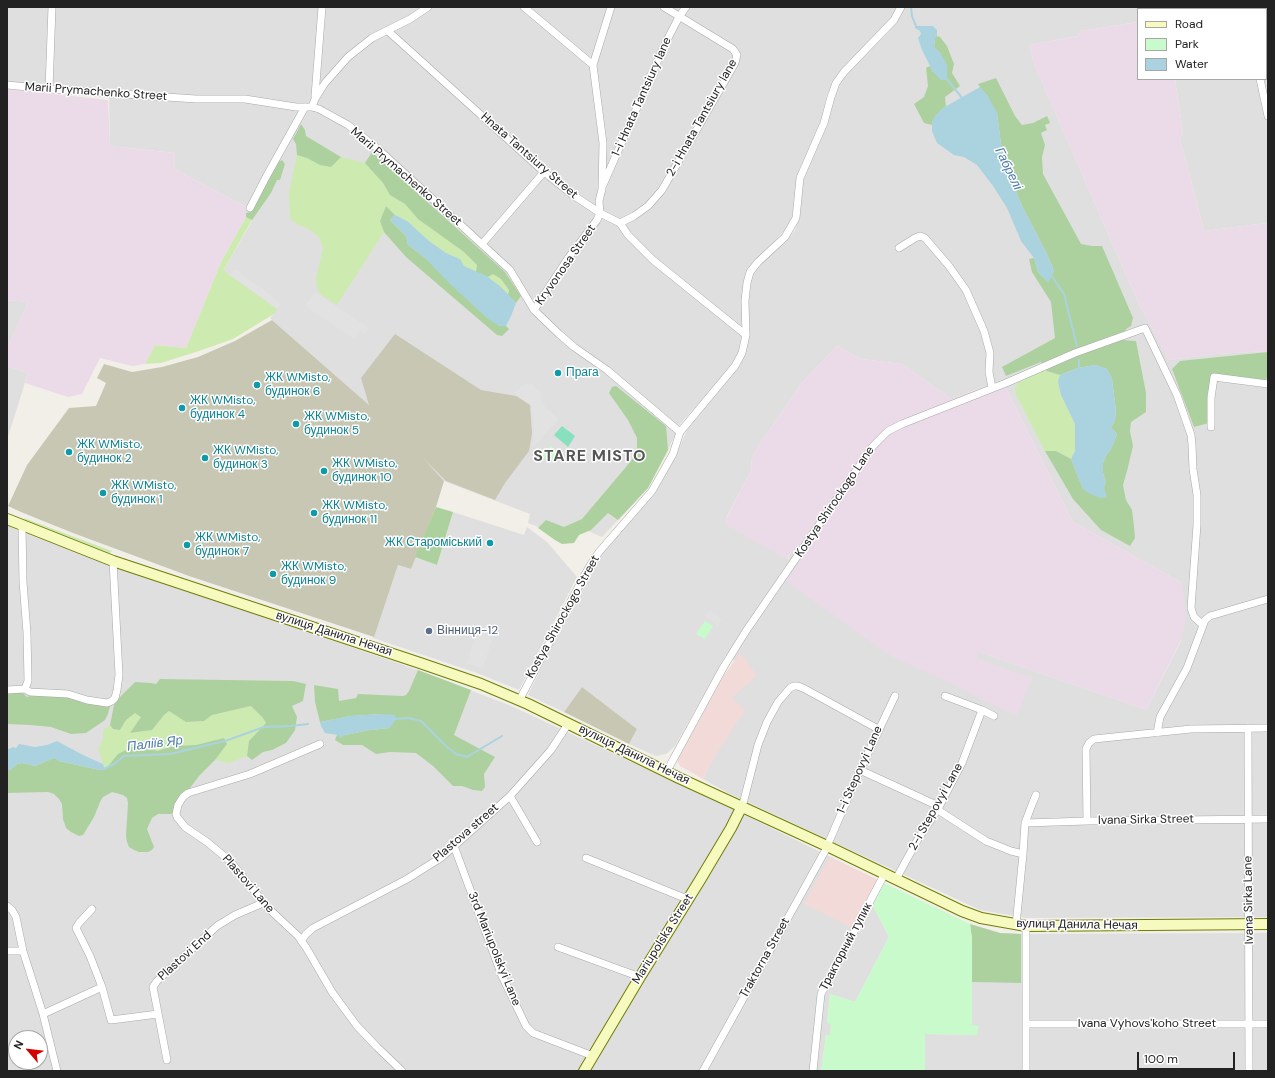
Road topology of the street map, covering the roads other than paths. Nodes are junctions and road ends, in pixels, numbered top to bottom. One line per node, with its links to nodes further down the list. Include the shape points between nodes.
1 (52, 7): 14 (street)
2 (322, 7): 15 (street)
3 (428, 7): 10 (street)
4 (524, 7): 11 (street)
5 (611, 7): 11 (street, Kryvonosa Street)
6 (664, 7): 9 (street, 2-i Hnata Tantsiury lane)
7 (686, 7): 9 (street, 1-i Hnata Tantsiury lane)
8 (901, 7): 26 (street, Kostya Shirockogo Street, via 894,20 836,83 824,123 800,178 796,218 785,237 750,272 745,301)
9 (679, 17): 19 (street, 1-i Hnata Tantsiury lane, via 651,74); 22 (street, 2-i Hnata Tantsiury lane, via 733,49 737,55 735,62 662,190 648,206)
10 (388, 31): 15 (street, via 372,38 348,57); 18 (street, Hnata Tantsiury Street)
11 (593, 65): 19 (street, Kryvonosa Street, via 603,143)
12 (1260, 80): 17 (street)
13 (7, 85): 14 (street, Marii Prymachenko Street)
14 (49, 89): 16 (street, Marii Prymachenko Street, via 196,100 245,99)
15 (315, 99): 16 (street)
16 (308, 107): 20 (street); 23 (street, Marii Prymachenko Street, via 319,109 348,125 378,148)
17 (1268, 116)
18 (544, 172): 21 (street, Hnata Tantsiury Street, via 573,196); 23 (street)
19 (602, 189): 21 (street, Kryvonosa Street)
20 (250, 208)
21 (600, 213): 22 (street, Hnata Tantsiury Street); 25 (street, Kryvonosa Street)
22 (620, 223): 26 (street, Hnata Tantsiury Street, via 628,235 653,260)
23 (482, 244): 25 (street, Marii Prymachenko Street, via 510,270)
24 (899, 248): 28 (street, via 920,236 925,238 966,290 984,331 990,353 989,372)
25 (534, 310): 30 (street, Marii Prymachenko Street, via 574,347 607,370)
26 (746, 335): 30 (street, Kostya Shirockogo Street, via 742,353 735,366)
27 (1268, 384): 29 (street, via 1214,377)
28 (992, 388): 35 (street, Kostya Shirockogo Lane, via 1075,353 1145,328 1176,395 1192,445 1197,525 1190,608 1194,617); 50 (street, Kostya Shirockogo Lane, via 902,424 888,431 873,446 746,631)
29 (1211, 427)
30 (680, 432): 40 (street, Kostya Shirockogo Street, via 673,454 652,491 599,552 583,578)
31 (7, 519): 32 (main road, вулиця Данила Нечая)
32 (22, 526): 33 (main road, вулиця Данила Нечая); 36 (street, via 28,668)
33 (113, 561): 36 (street, via 118,675 115,698 107,703 68,694 30,692); 40 (main road, вулиця Данила Нечая, via 467,679)
34 (1268, 599): 35 (street, via 1210,616)
35 (1202, 624): 47 (street, via 1187,668 1160,717)
36 (25, 689): 37 (street)
37 (7, 690)
38 (895, 696): 46 (street, 1-i Stepovyi Lane)
39 (945, 696): 41 (street)
40 (519, 700): 43 (main road, вулиця Данила Нечая)
41 (982, 710): 42 (street); 54 (street, 2-i Stepovyi Lane, via 962,763)
42 (994, 716)
43 (568, 724): 50 (main road, вулиця Данила Нечая); 52 (street, Plastova street, via 551,750)
44 (1248, 728): 45 (street); 47 (street, via 1190,729); 55 (street, Ivana Sirka Lane)
45 (1268, 728)
46 (878, 729): 49 (street, 1-i Stepovyi Lane); 53 (street, via 806,689 798,686 790,688 778,702 758,745)
47 (1157, 733): 57 (street, via 1094,739 1089,743 1086,749)
48 (320, 744): 67 (street, Plastovi Lane, via 246,776 193,791 183,797 178,805 176,814 182,824 230,861)
49 (860, 770): 54 (street, via 934,804); 61 (street, 1-i Stepovyi Lane)
50 (667, 771): 53 (main road, вулиця Данила Нечая)
51 (1036, 795): 58 (street)
52 (510, 796): 59 (street); 60 (street, Plastova street)
53 (742, 806): 61 (main road, вулиця Данила Нечая); 66 (main road, Mariupolska Street)
54 (938, 809): 62 (street, via 986,841); 65 (street, 2-i Stepovyi Lane)
55 (1248, 819): 56 (street, Ivana Sirka Street); 57 (street, Ivana Sirka Street); 70 (street, Ivana Sirka Lane)
56 (1268, 819)
57 (1087, 821): 58 (street, Ivana Sirka Street)
58 (1025, 823): 62 (street)
59 (537, 842)
60 (454, 846): 74 (street, Plastova street, via 442,857 407,879 313,928); 85 (street, 3rd Mariupolskyi Lane, via 502,976 526,1026 533,1033)
61 (827, 846): 64 (main road, вулиця Данила Нечая); 90 (street, Traktorna Street)
62 (1023, 854): 72 (street)
63 (586, 858): 66 (street)
64 (885, 873): 65 (main road, вулиця Данила Нечая); 91 (street, Тракторний тупик, via 821,994)
65 (896, 879): 72 (main road, вулиця Данила Нечая, via 981,918)
66 (688, 899): 78 (main road, Mariupolska Street)
67 (263, 903): 74 (street, Plastovi Lane); 81 (street, Plastovi End, via 217,926 157,981 153,987)
68 (7, 906): 77 (street, via 16,917)
69 (92, 909): 79 (street, via 76,928)
70 (1249, 924): 71 (main road, вулиця Данила Нечая); 73 (main road, вулиця Данила Нечая); 83 (street, Ivana Sirka Lane)
71 (1268, 924)
72 (1016, 925): 73 (main road, вулиця Данила Нечая)
73 (1026, 926): 82 (street)
74 (302, 940): 88 (street, Plastovi Lane, via 349,1016 366,1037)
75 (558, 947): 78 (street)
76 (7, 951): 77 (street)
77 (22, 951): 80 (street)
78 (640, 977): 85 (main road, Mariupolska Street)
79 (102, 987): 80 (street); 81 (street, via 111,1020)
80 (42, 1014): 87 (street)
81 (158, 1014): 86 (street, Plastovi End)
82 (1026, 1024): 83 (street, Ivana Vyhovs'koho Street); 92 (street)
83 (1249, 1024): 84 (street, Ivana Vyhovs'koho Street); 93 (street, Ivana Sirka Lane)
84 (1268, 1024)
85 (593, 1056): 89 (main road, Mariupolska Street)
86 (167, 1060)
87 (58, 1071)
88 (402, 1071)
89 (584, 1071)
90 (702, 1071)
91 (813, 1071)
92 (1026, 1071)
93 (1249, 1071)

